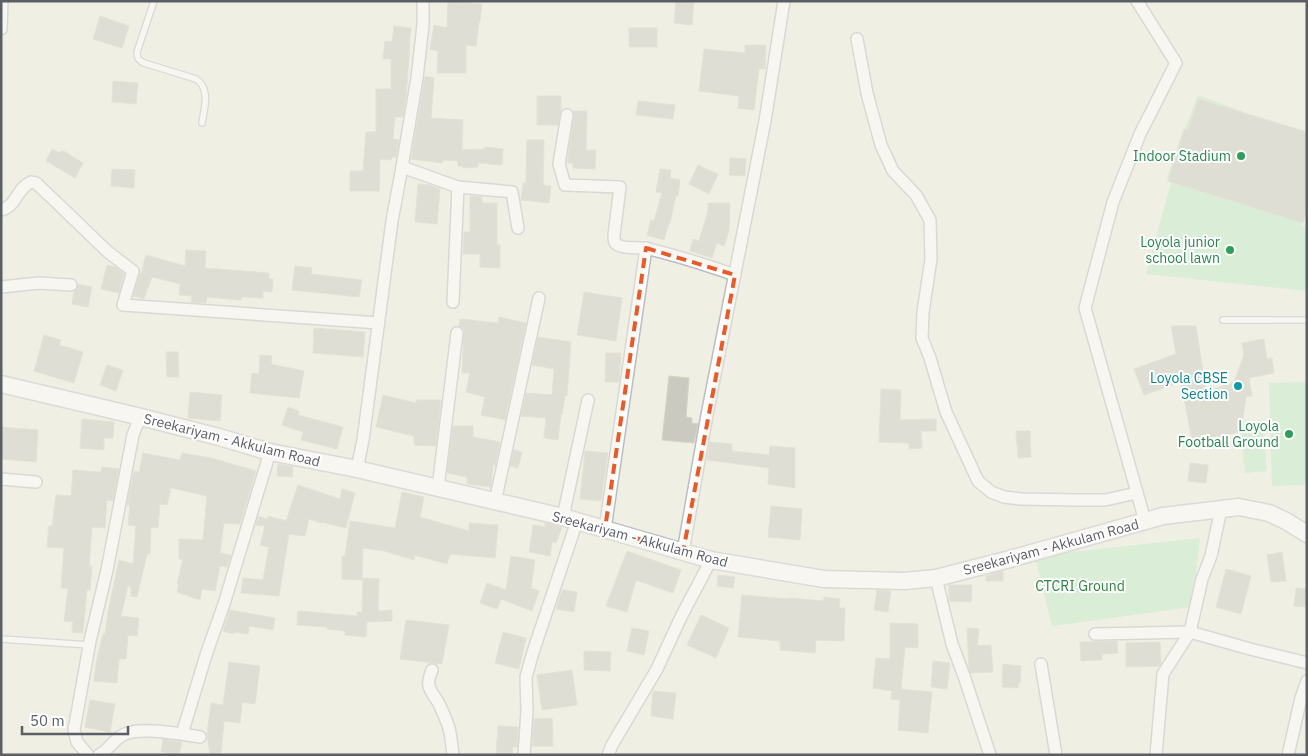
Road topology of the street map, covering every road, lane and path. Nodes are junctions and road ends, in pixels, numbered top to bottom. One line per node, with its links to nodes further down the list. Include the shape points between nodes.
1 (2, 1): 6 (street)
2 (154, 1): 9 (lane, via 137,58 201,82 205,91)
3 (423, 1): 10 (street, via 417,78)
4 (784, 1): 15 (street, via 765,121)
5 (1137, 1): 32 (street, via 1176,63 1140,134 1113,202 1085,308)
6 (1, 29)
7 (857, 39): 32 (street, via 880,145 893,171 916,195 930,220 931,259 922,338 946,412 978,481 991,492 1021,499 1105,500)
8 (567, 115): 14 (street, via 559,164 565,185 620,187 614,242 622,247)
9 (202, 123)
10 (402, 167): 11 (street); 22 (street)
11 (458, 187): 13 (street, via 512,192); 19 (street)
12 (1, 210): 22 (street, via 11,205 24,185 36,183 108,252 133,271 123,305)
13 (518, 228)
14 (646, 248): 15 (street); 37 (street)
15 (734, 275): 39 (street)
16 (71, 285): 17 (street, via 38,283)
17 (1, 287)
18 (539, 298): 33 (street)
19 (453, 302)
20 (1224, 320): 21 (lane)
21 (1307, 320)
22 (379, 323): 28 (street)
23 (457, 334): 31 (street)
24 (1, 384): 26 (main road, Sreekariyam - Akkulam Road)
25 (588, 400): 35 (street)
26 (140, 417): 27 (main road, Sreekariyam - Akkulam Road); 45 (street, via 133,435)
27 (270, 452): 28 (main road, Sreekariyam - Akkulam Road); 50 (street)
28 (357, 469): 31 (main road, Sreekariyam - Akkulam Road)
29 (1, 479): 30 (street)
30 (36, 482)
31 (438, 488): 33 (main road, Sreekariyam - Akkulam Road)
32 (1137, 493): 36 (street)
33 (496, 502): 35 (main road, Sreekariyam - Akkulam Road)
34 (1221, 509): 36 (main road, Sreekariyam - Akkulam Road); 38 (main road, Sreekariyam - Akkulam Road, via 1239,507 1269,512); 42 (street)
35 (570, 519): 37 (main road, Sreekariyam - Akkulam Road); 55 (street, via 526,677)
36 (1145, 521): 41 (main road, Sreekariyam - Akkulam Road)
37 (605, 530): 39 (main road, Sreekariyam - Akkulam Road)
38 (1307, 534)
39 (683, 552): 40 (main road, Sreekariyam - Akkulam Road)
40 (711, 560): 41 (main road, Sreekariyam - Akkulam Road, via 824,579 904,581); 56 (street, via 657,669)
41 (936, 578): 57 (street, via 952,644)
42 (1190, 632): 43 (street); 46 (street); 59 (street, via 1163,674)
43 (1095, 634)
44 (1, 639): 45 (lane)
45 (89, 645): 52 (street, via 74,730 77,742)
46 (1307, 663)
47 (1042, 664): 58 (street)
48 (432, 670): 54 (street, via 428,686 450,730)
49 (1307, 681): 60 (street)
50 (182, 734): 51 (street); 53 (street, via 126,733)
51 (200, 737)
52 (88, 755)
53 (99, 755)
54 (453, 755)
55 (524, 755)
56 (608, 755)
57 (990, 755)
58 (1056, 755)
59 (1156, 755)
60 (1288, 755)

